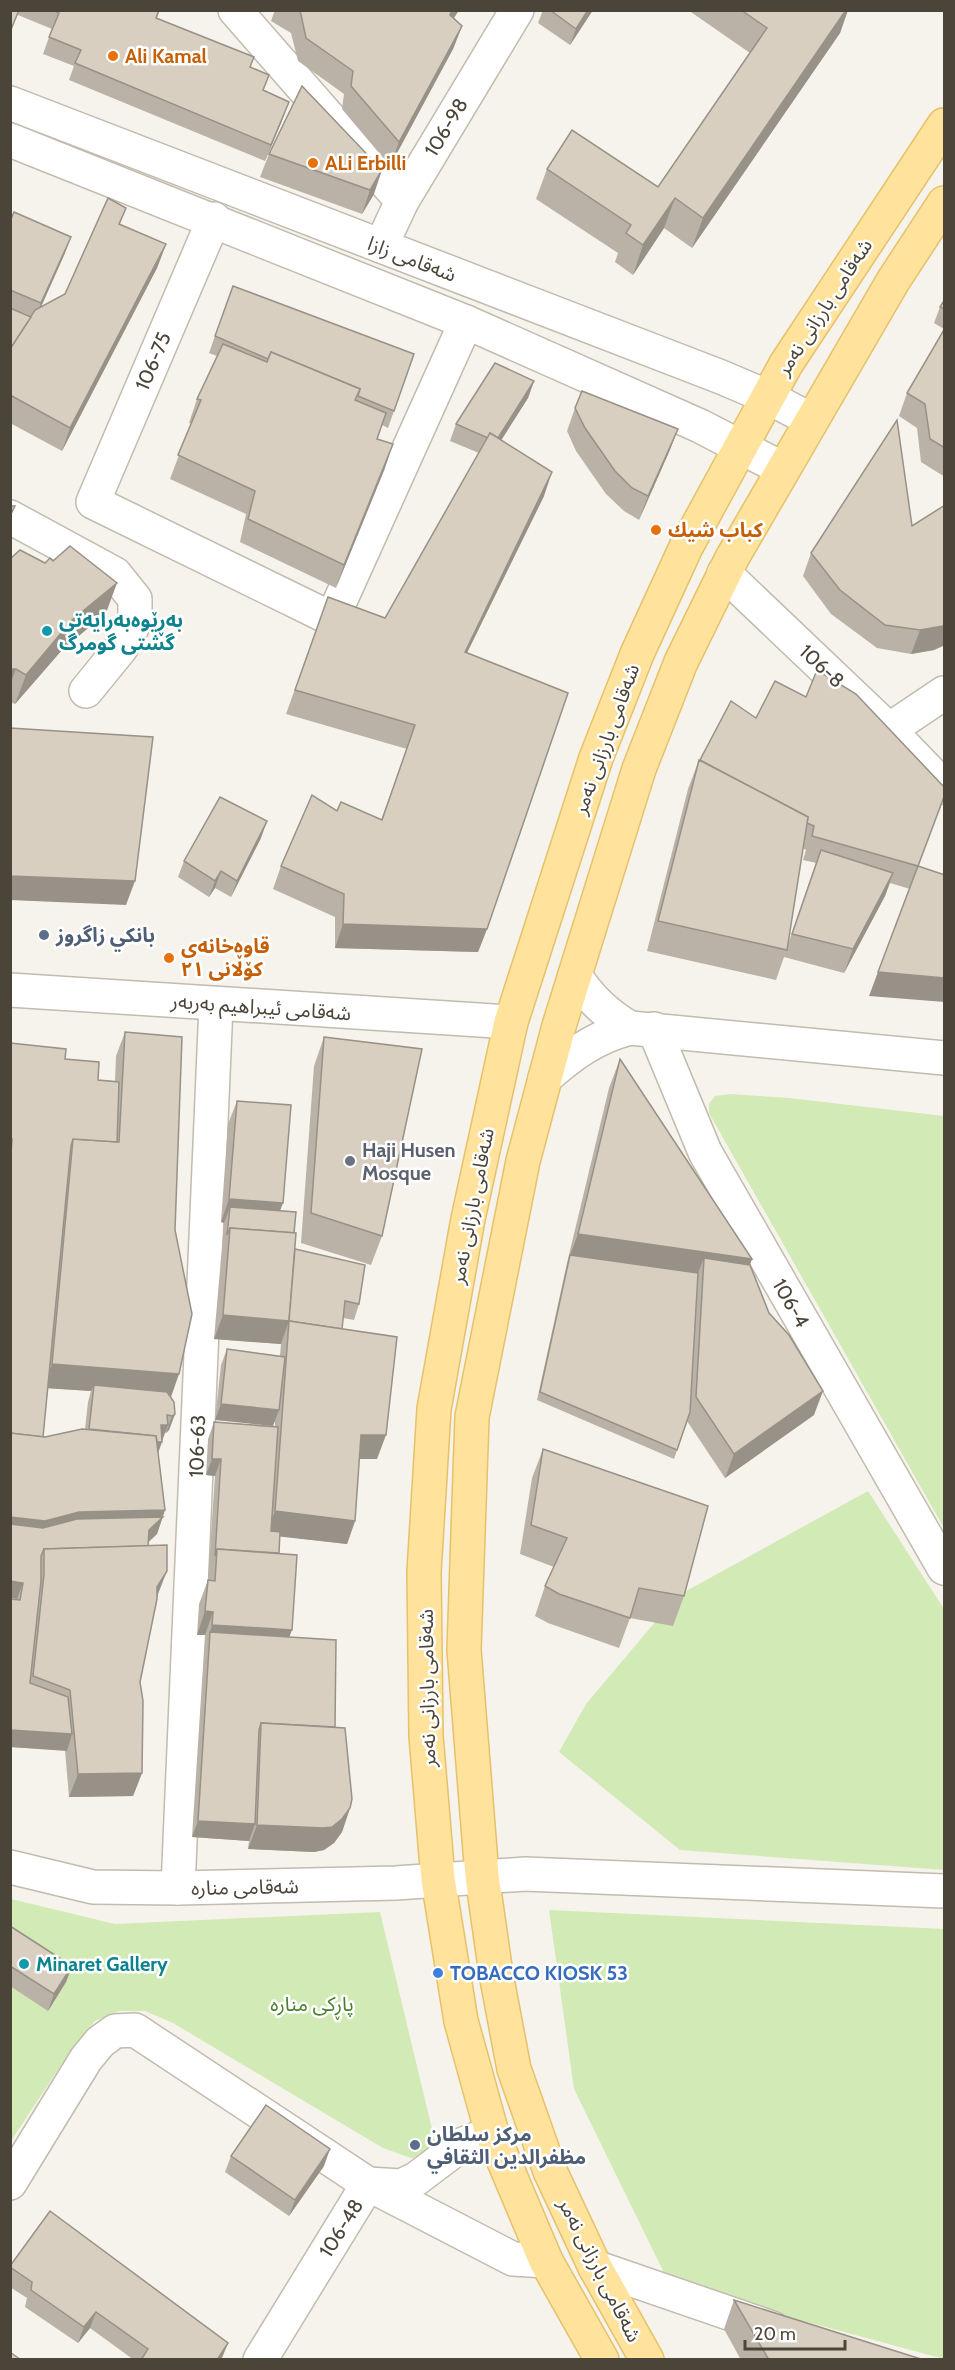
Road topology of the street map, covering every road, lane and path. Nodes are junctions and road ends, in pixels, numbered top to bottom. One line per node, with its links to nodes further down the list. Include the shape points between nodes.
1 (235, 10): 4 (street)
2 (275, 10): 4 (street)
3 (517, 10): 8 (street, 106-98)
4 (260, 42): 8 (street)
5 (10, 103): 11 (street, شەقامی زازا)
6 (945, 125): 13 (main road, شەقامی بارزانی نەمر)
7 (10, 140): 10 (street, شەقامی زازا)
8 (402, 201): 11 (street, 106-98)
9 (945, 203): 14 (main road, شەقامی بارزانی نەمر, via 893,281)
10 (213, 219): 12 (street, شەقامی زازا); 12 (street, 106-75, via 93,502 333,619)
11 (381, 246): 13 (street, شەقامی زازا)
12 (466, 322): 15 (street, شەقامی زازا)
13 (768, 397): 14 (street, شەقامی زازا); 15 (main road, شەقامی بارزانی نەمر)
14 (811, 420): 16 (main road, شەقامی بارزانی نەمر)
15 (741, 447): 16 (street, شەقامی زازا); 26 (main road, شەقامی بارزانی نەمر, via 686,547 633,665 596,758)
16 (783, 469): 18 (main road, شەقامی بارزانی نەمر)
17 (10, 517): 19 (street, via 115,574 135,599 135,622 121,648)
18 (724, 573): 21 (street, 106-8); 23 (main road, شەقامی بارزانی نەمر, via 681,662 639,769)
19 (86, 691)
20 (945, 693): 21 (street)
21 (889, 730): 22 (street, 106-8)
22 (945, 787)
23 (575, 975): 27 (street, via 604,1011); 29 (main road, شەقامی بارزانی نەمر)
24 (10, 990): 25 (street, شەقامی ئیبراهیم بەربەر)
25 (216, 1005): 26 (street, شەقامی ئیبراهیم بەربەر); 34 (street, 106-63)
26 (511, 1022): 33 (main road, شەقامی بارزانی نەمر, via 468,1219 434,1409 424,1572 426,1736)
27 (642, 1029): 28 (street); 29 (street, via 613,1032 581,1048); 30 (street, 106-4, via 705,1152)
28 (945, 1058)
29 (545, 1078): 32 (main road, شەقامی بارزانی نەمر, via 523,1161 472,1417 464,1650)
30 (945, 1568)
31 (10, 1867): 34 (street, شەقامی منارە, via 93,1887)
32 (482, 1876): 33 (street, شەقامی منارە); 35 (street, شەقامی منارە, via 525,1874); 40 (main road, شەقامی بارزانی نەمر, via 514,2069 550,2171)
33 (438, 1880): 34 (street, شەقامی منارە); 36 (main road, شەقامی بارزانی نەمر, via 461,2021)
34 (178, 1888)
35 (945, 1891)
36 (492, 2133): 38 (street, 106-48, via 461,2145 401,2186); 39 (main road, شەقامی بارزانی نەمر)
37 (10, 2183): 38 (street, via 100,2042 115,2031 135,2030)
38 (368, 2184): 39 (street, via 513,2259); 42 (street, 106-48)
39 (546, 2261): 43 (main road, شەقامی بارزانی نەمر)
40 (595, 2267): 41 (street); 44 (main road, شەقامی بارزانی نەمر)
41 (797, 2336)
42 (260, 2360)
43 (602, 2360)
44 (647, 2360)

